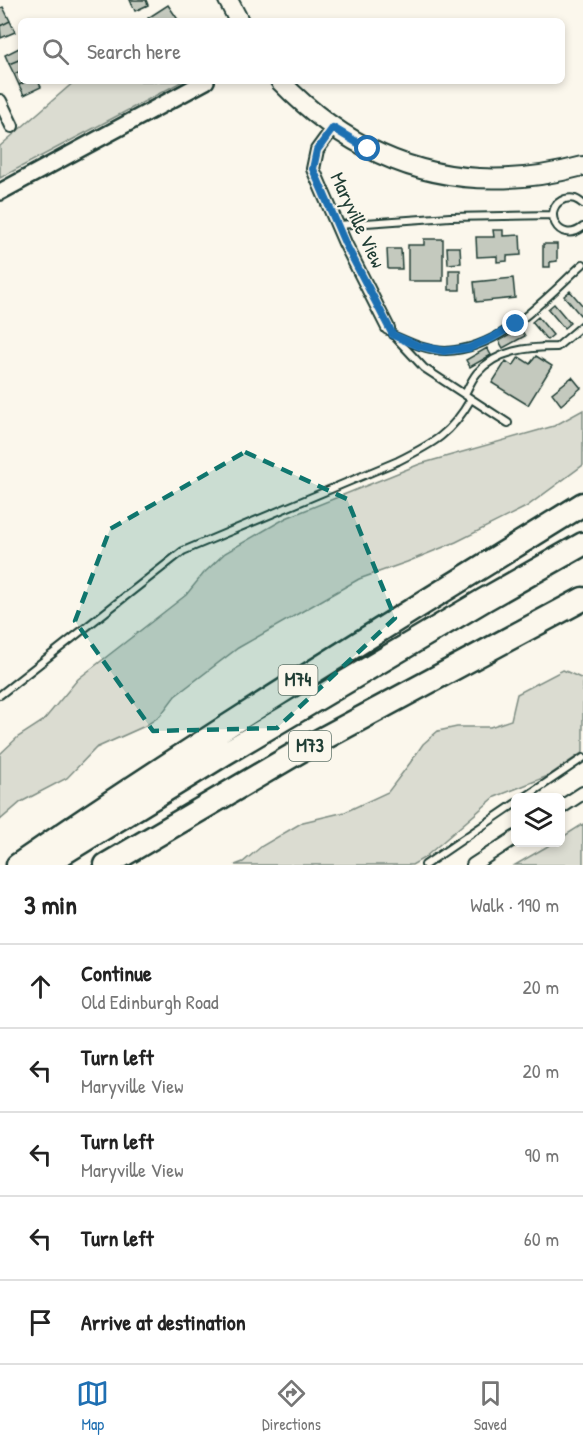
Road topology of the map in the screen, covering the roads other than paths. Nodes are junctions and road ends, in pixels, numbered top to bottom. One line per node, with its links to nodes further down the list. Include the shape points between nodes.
1 (228, 0): 2 (main road)
2 (237, 18)
3 (200, 84): 9 (street)
4 (283, 84): 7 (main road)
5 (0, 101): 6 (street)
6 (12, 126)
7 (333, 128): 8 (main road, via 388,159 453,175 510,179); 12 (street, Maryville View, via 317,150 313,169)
8 (583, 166)
9 (0, 192)
10 (583, 204): 11 (lane, via 574,198 562,200)
11 (553, 215): 12 (lane); 13 (lane, via 564,232 576,232)
12 (338, 225): 16 (street, Maryville View)
13 (583, 227)
14 (583, 264): 16 (lane, via 516,324 469,348 444,351 419,346)
15 (583, 325): 17 (lane, via 557,347 505,352 477,373)
16 (391, 331): 17 (lane, via 424,368)
17 (465, 394): 18 (lane)
18 (471, 399): 19 (lane); 23 (lane, via 459,420 425,448 183,551)
19 (508, 423)
20 (583, 504): 30 (highway, M74, via 299,679)
21 (583, 544): 31 (highway, M74, via 234,748)
22 (583, 601): 32 (highway, M73, via 300,752)
23 (0, 696)
24 (583, 758): 25 (lane)
25 (531, 793)
26 (583, 793): 27 (street)
27 (565, 805)
28 (511, 806): 33 (lane)
29 (511, 840): 34 (street)
30 (18, 865)
31 (44, 865)
32 (106, 865)
33 (425, 865)
34 (473, 865)

